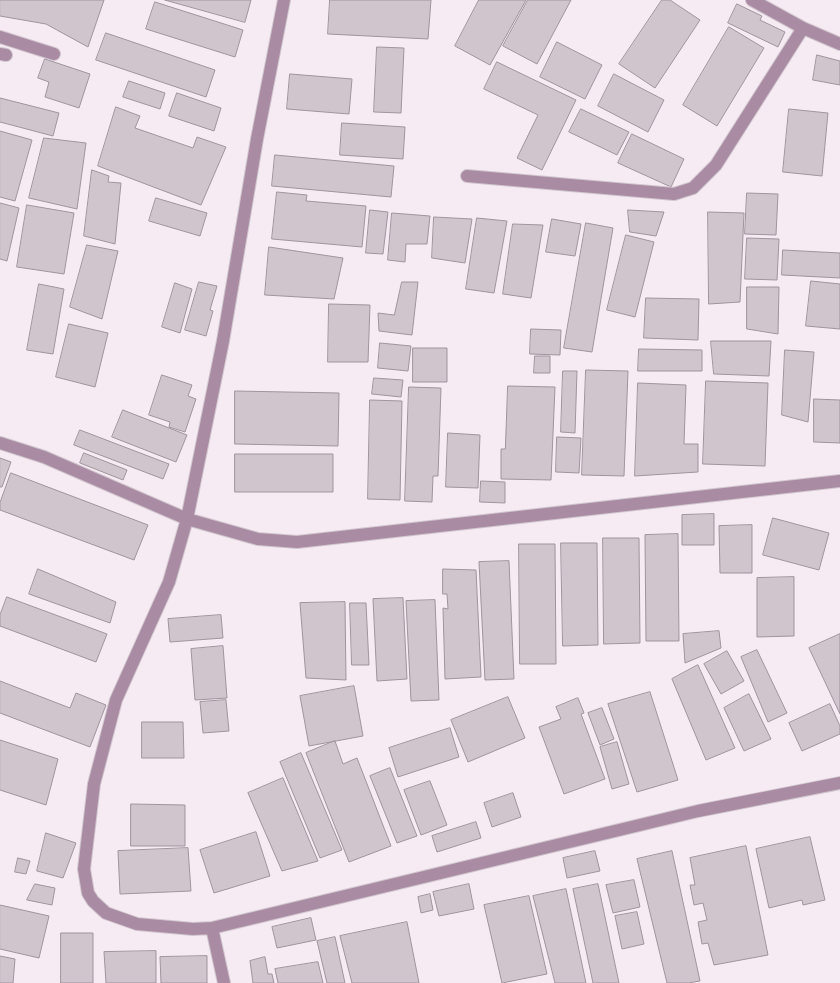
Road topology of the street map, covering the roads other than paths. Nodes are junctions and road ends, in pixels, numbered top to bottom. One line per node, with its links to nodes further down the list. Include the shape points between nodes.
1 (284, 0): 10 (street, via 223,341)
2 (752, 0): 3 (street)
3 (803, 28): 5 (street); 7 (street, via 716,165 693,188 674,194)
4 (0, 37): 6 (street)
5 (840, 44)
6 (54, 54)
7 (467, 176)
8 (0, 443): 10 (street, via 44,457)
9 (840, 481): 10 (street, via 296,542 258,539)
10 (187, 519): 12 (street, via 169,582 116,700 94,784 84,869 88,893 99,908 121,920 193,929)
11 (840, 783): 12 (street, via 698,811)
12 (212, 928): 13 (street)
13 (224, 983)

